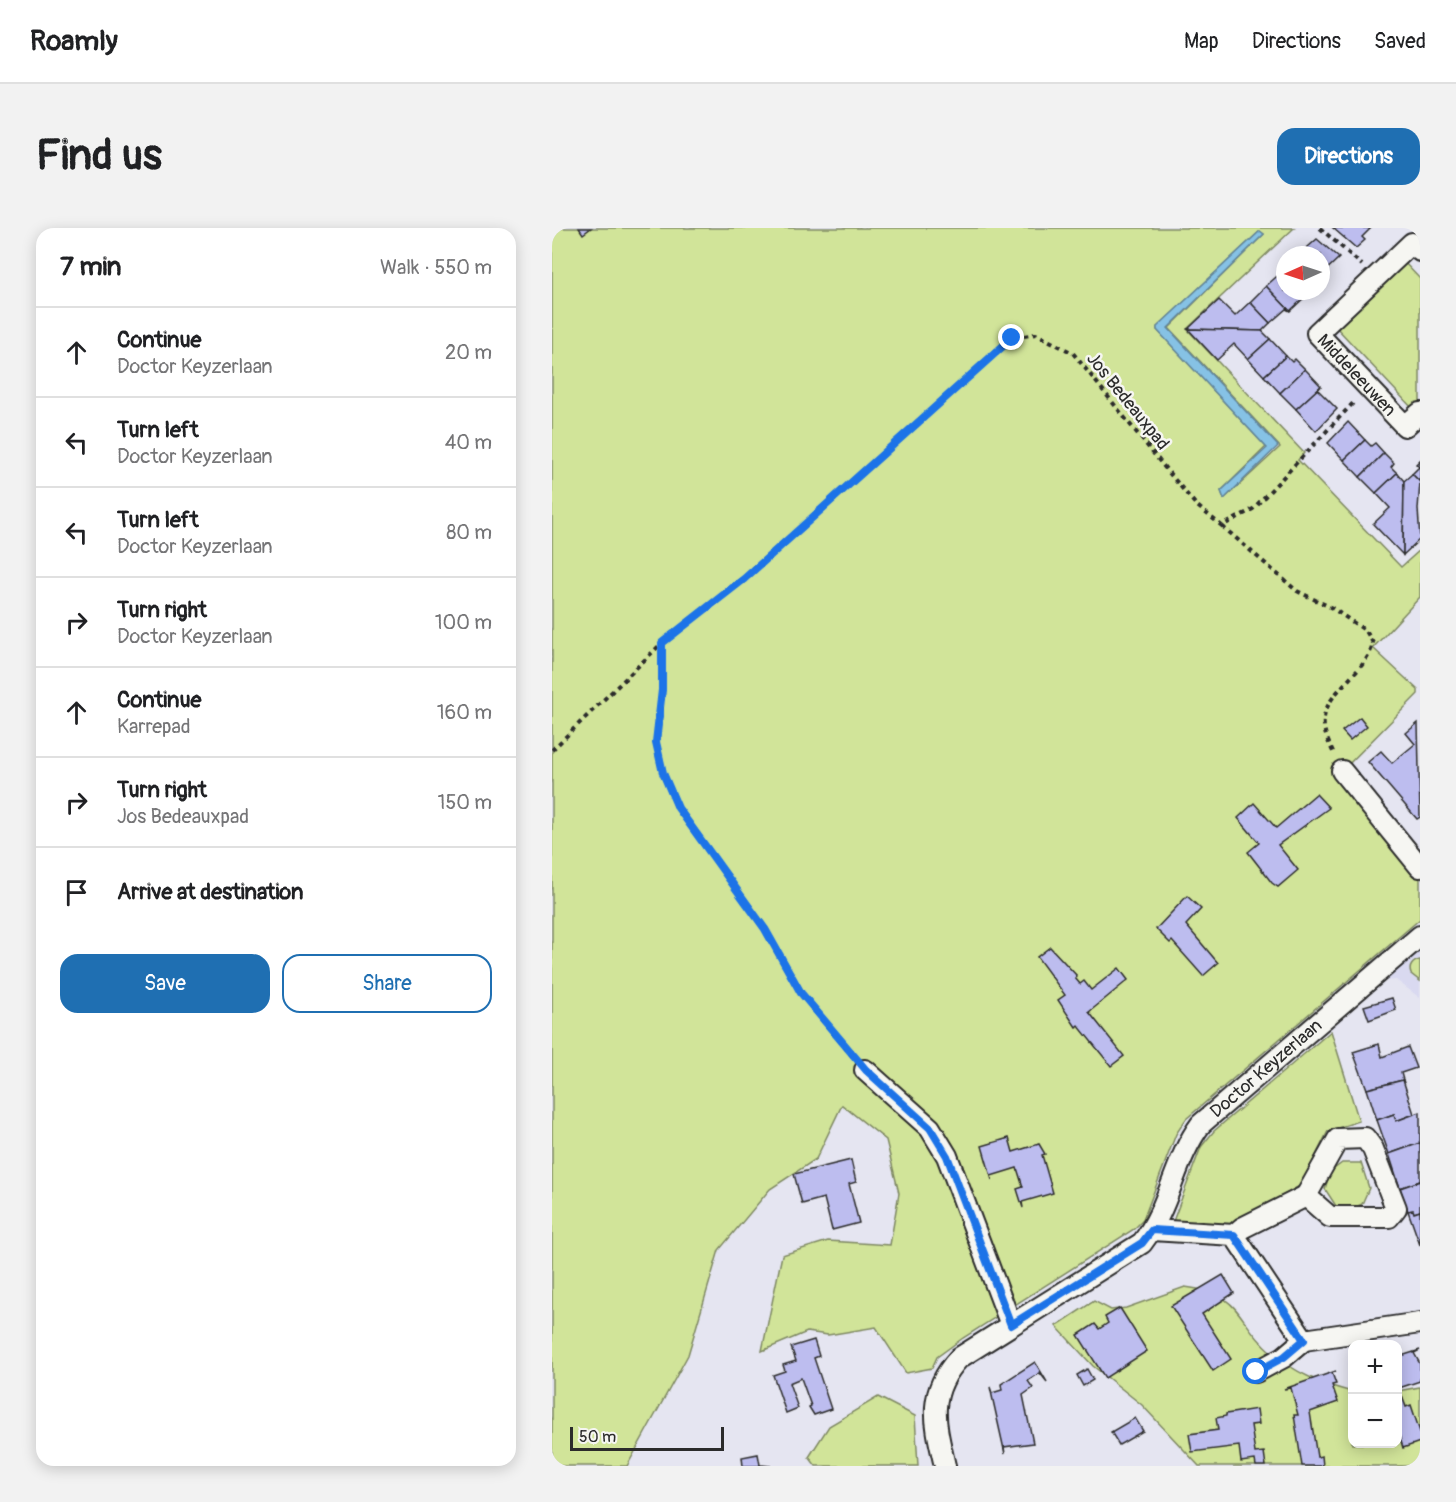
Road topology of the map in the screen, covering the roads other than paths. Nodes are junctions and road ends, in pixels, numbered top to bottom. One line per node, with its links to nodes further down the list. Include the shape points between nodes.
1 (1420, 251): 2 (street, Middeleeuwen, via 1412,243 1317,333 1406,426)
2 (1420, 413)
3 (1342, 771): 4 (street)
4 (1420, 867)
5 (1420, 936): 8 (street, Doctor Keyzerlaan, via 1201,1124 1189,1141)
6 (866, 1070): 11 (street, via 930,1128 947,1156)
7 (1306, 1196): 7 (street, via 1338,1139 1365,1138 1396,1208 1389,1217 1330,1216); 9 (street)
8 (1152, 1230): 9 (street); 11 (street, Doctor Keyzerlaan, via 1142,1243)
9 (1234, 1235): 12 (street)
10 (1420, 1323): 12 (street)
11 (1011, 1325): 14 (street, Doctor Keyzerlaan, via 958,1358 936,1393 935,1417)
12 (1304, 1340): 13 (street, via 1284,1357)
13 (1256, 1372)
14 (945, 1466)

